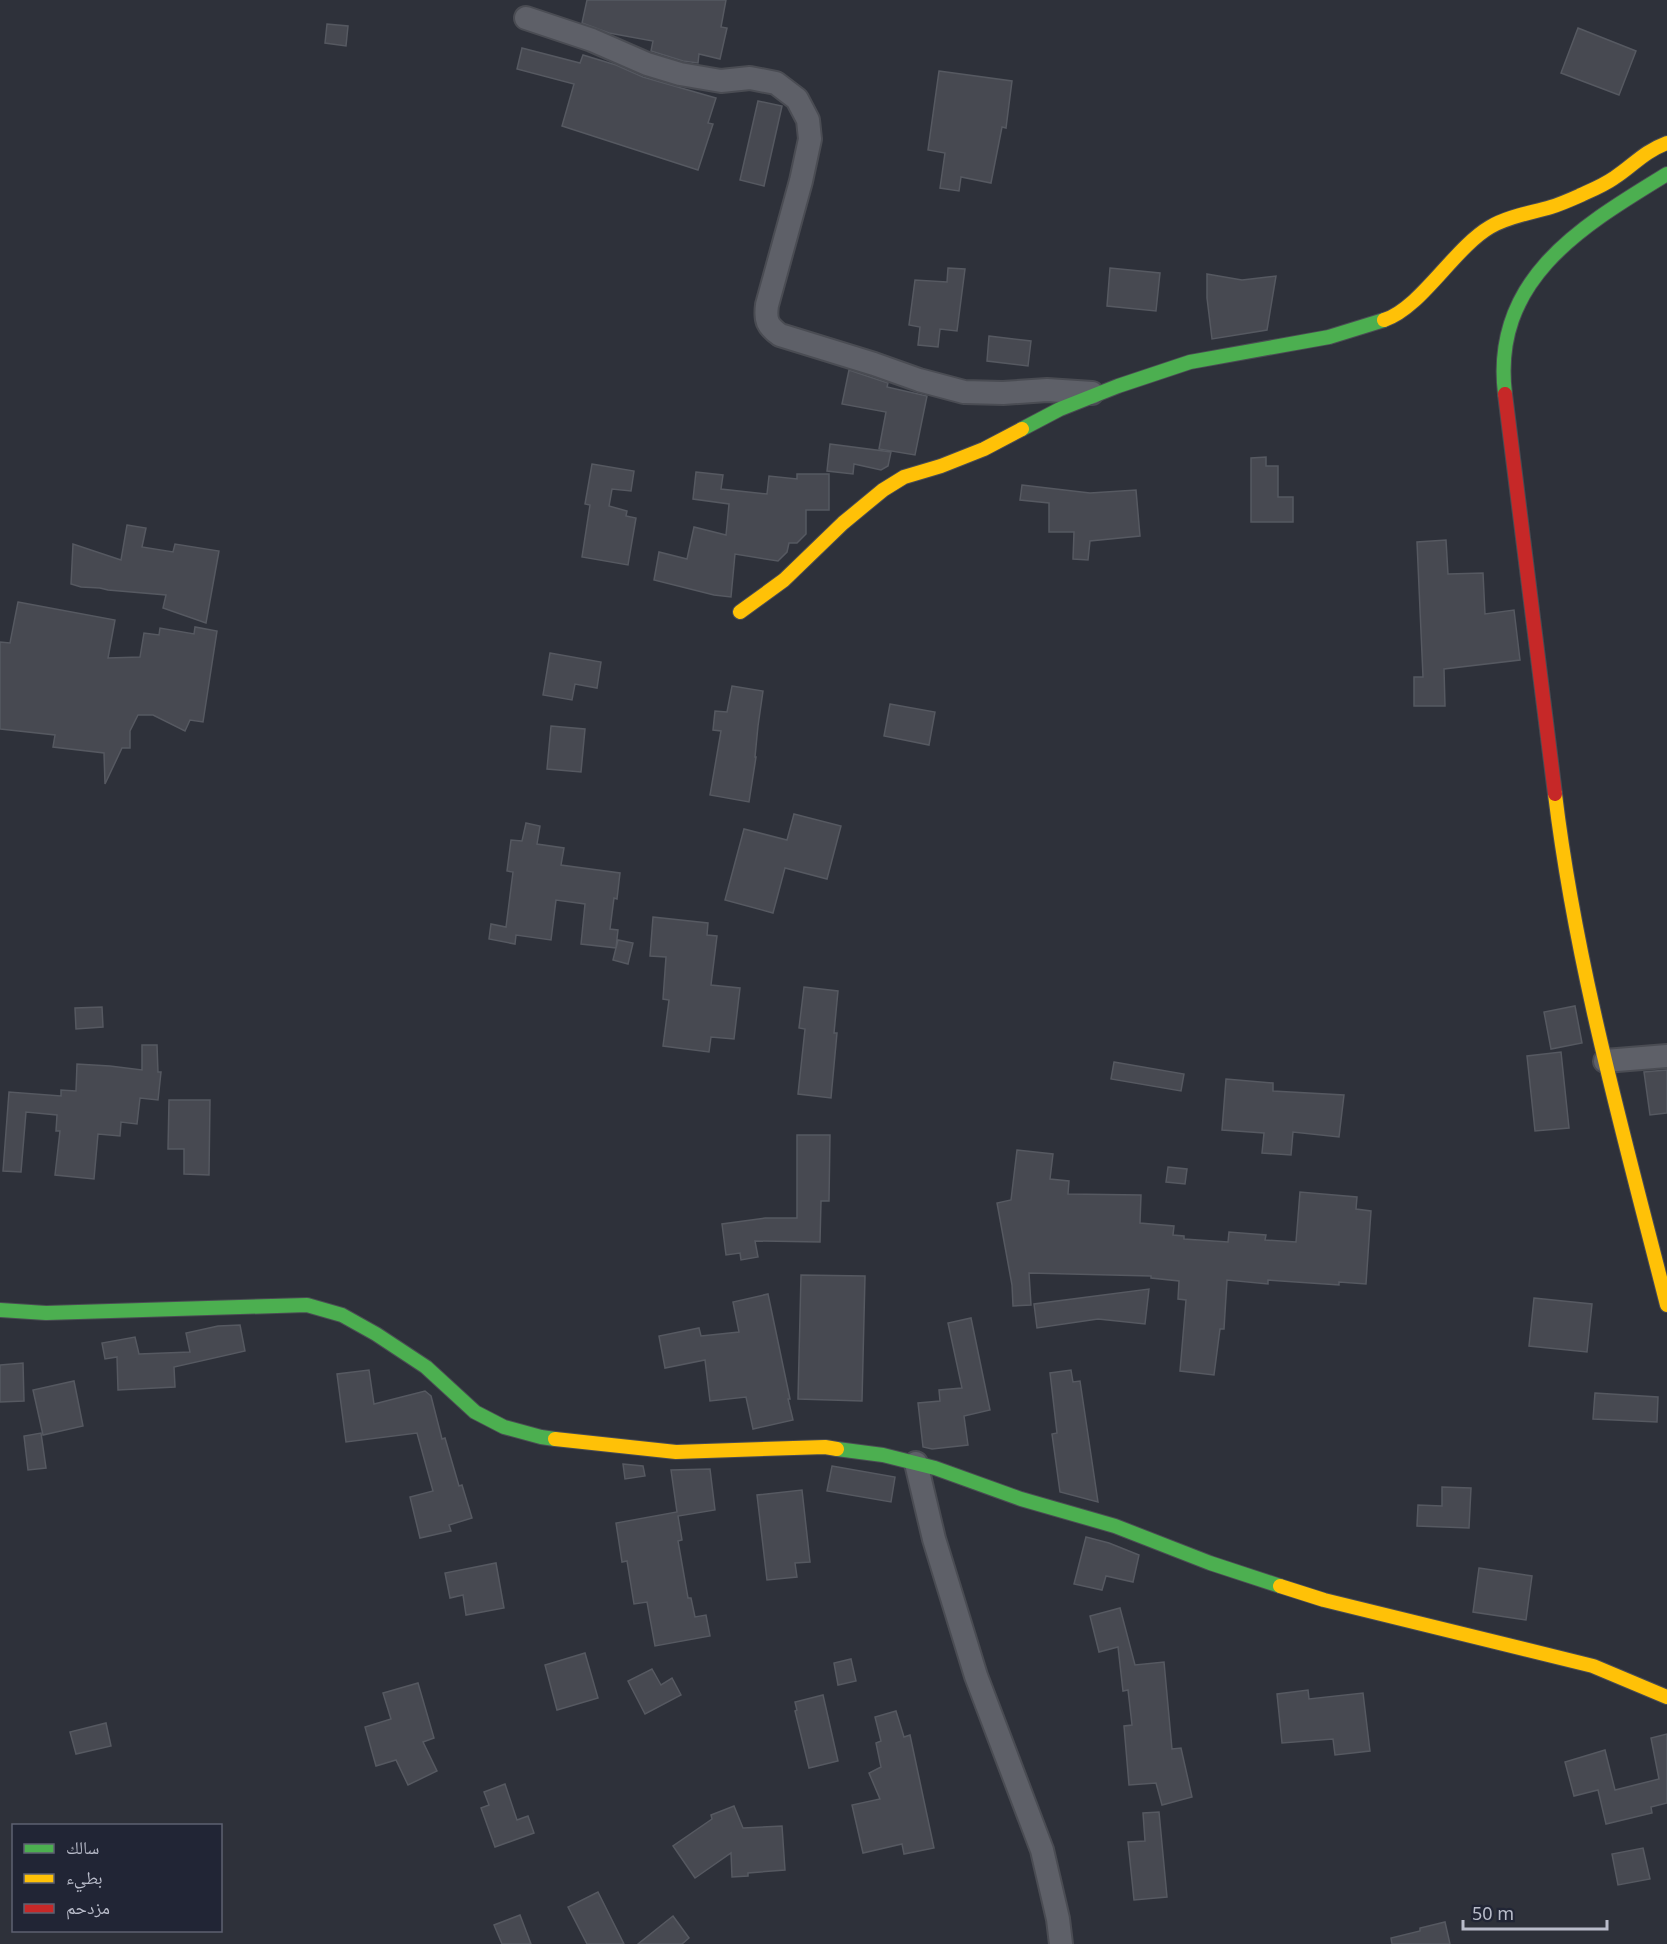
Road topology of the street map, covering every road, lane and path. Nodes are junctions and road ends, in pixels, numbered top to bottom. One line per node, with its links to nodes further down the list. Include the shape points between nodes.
1 (526, 18): 4 (street, via 680,74 721,81 750,78 776,83 797,99 808,120 810,139 765,319 780,335 964,392)
2 (1667, 143): 4 (street, via 1651,149 1613,178 1581,195 1490,228 1390,318 1329,337 1190,362)
3 (1667, 174): 7 (street, via 1606,212 1547,260 1513,315 1504,354 1504,395 1558,813 1575,924)
4 (1100, 393): 5 (street, via 1060,408 984,448 897,481 843,523 784,580)
5 (740, 612)
6 (1667, 1056): 7 (street)
7 (1605, 1061): 8 (street)
8 (1667, 1305)
9 (0, 1310): 10 (street, via 46,1313 307,1305 342,1315 376,1334 426,1367 475,1412 504,1427 541,1437 676,1452 825,1447)
10 (915, 1463): 11 (street, via 1115,1526 1210,1563 1324,1600 1593,1666); 12 (street, via 976,1676 1042,1850)
11 (1667, 1696)
12 (1061, 1944)

